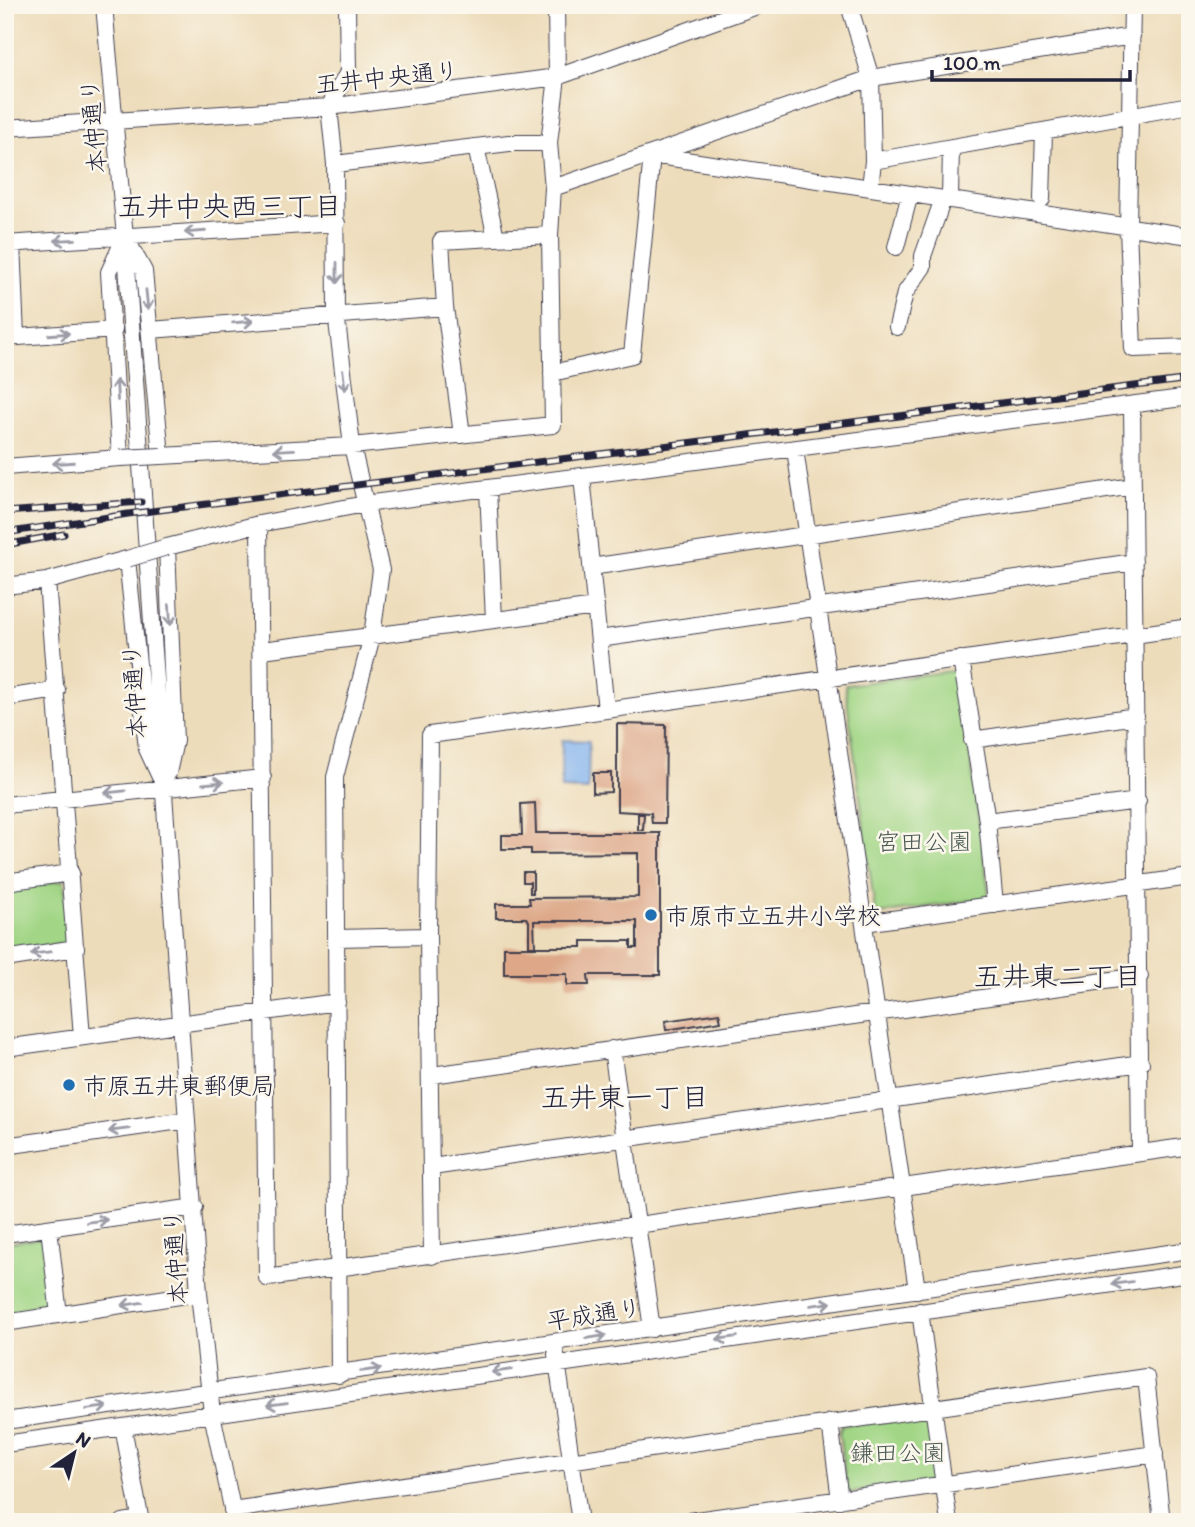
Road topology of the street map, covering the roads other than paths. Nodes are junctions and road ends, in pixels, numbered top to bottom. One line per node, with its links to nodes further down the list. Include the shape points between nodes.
1 (104, 5): 13 (street, 本仲通り)
2 (347, 5): 11 (street, via 348,72)
3 (556, 5): 8 (street)
4 (760, 5): 8 (street, 五井中央通り)
5 (849, 5): 9 (street)
6 (1132, 5): 7 (street)
7 (1132, 36): 9 (street); 12 (street)
8 (556, 77): 11 (street, 五井中央通り); 16 (street)
9 (871, 78): 19 (street); 20 (street)
10 (1190, 105): 12 (street)
11 (329, 107): 13 (street, 五井中央通り); 21 (street)
12 (1129, 117): 15 (street); 28 (street)
13 (116, 121): 14 (street, 五井中央通り); 31 (street, 本仲通り)
14 (5, 128)
15 (1044, 131): 18 (street); 25 (street)
16 (549, 143): 17 (street); 22 (street)
17 (476, 147): 21 (street); 32 (street)
18 (951, 147): 20 (street); 26 (street)
19 (652, 155): 22 (street); 23 (street); 42 (street, via 632,355)
20 (873, 161): 23 (street)
21 (335, 164): 27 (street)
22 (553, 188): 29 (street)
23 (870, 188): 24 (street)
24 (911, 194): 26 (street); 34 (street)
25 (1042, 199)
26 (946, 200): 28 (street); 37 (street, via 923,256 923,267 905,293)
27 (337, 223): 31 (street, one-way to 31); 36 (street, one-way to 36)
28 (1128, 228): 30 (street); 41 (street, via 1133,349)
29 (551, 235): 32 (street); 42 (street)
30 (1190, 236)
31 (125, 237): 33 (street, one-way to 33); 38 (street, via 109,272); 39 (street, one-way to 39, via 144,271); 79 (street, 本仲通り)
32 (496, 238): 35 (street, via 441,241)
33 (9, 243): 40 (street)
34 (895, 247)
35 (445, 307): 36 (street); 45 (street)
36 (336, 313): 39 (street, one-way to 36); 46 (street, one-way to 46)
37 (897, 327)
38 (114, 330): 40 (street, one-way to 38); 49 (street, one-way to 38)
39 (150, 330): 48 (street)
40 (11, 337)
41 (1190, 347)
42 (552, 373): 45 (street, via 553,425)
43 (1190, 397): 44 (street)
44 (1132, 405): 47 (street); 52 (street)
45 (462, 435): 46 (street)
46 (352, 446): 48 (street, one-way to 48); 54 (street)
47 (795, 449): 51 (street); 56 (street)
48 (161, 456): 49 (street, bridge)
49 (120, 458): 50 (street, one-way to 50)
50 (5, 467)
51 (582, 477): 53 (street); 60 (street)
52 (1133, 486): 56 (street); 59 (street)
53 (488, 489): 54 (street); 65 (street)
54 (365, 504): 55 (street); 68 (street, via 381,570)
55 (260, 524): 57 (street); 70 (street)
56 (807, 533): 60 (street); 63 (street)
57 (167, 547): 58 (street, bridge); 79 (street, one-way to 79, via 175,741)
58 (127, 559): 61 (street); 79 (street, via 147,749)
59 (1134, 562): 63 (street); 67 (street)
60 (591, 567): 64 (street)
61 (47, 581): 62 (street); 73 (street)
62 (5, 586)
63 (818, 606): 69 (street); 72 (street)
64 (596, 607): 65 (street); 69 (street)
65 (494, 620): 68 (street)
66 (1190, 627): 67 (street)
67 (1135, 634): 71 (street); 76 (street)
68 (372, 636): 70 (street); 91 (street, via 335,777)
69 (599, 639): 75 (street)
70 (262, 650): 78 (street)
71 (961, 659): 72 (street); 77 (street)
72 (828, 678): 75 (street); 89 (street)
73 (57, 690): 74 (street); 80 (street)
74 (5, 698)
75 (606, 710): 90 (street, via 430,735)
76 (1136, 716): 77 (street); 81 (street)
77 (972, 740): 83 (street)
78 (263, 778): 79 (street, one-way to 78); 96 (street)
79 (164, 787): 80 (street, one-way to 80); 98 (street, 本仲通り)
80 (65, 797): 82 (street); 84 (street)
81 (1138, 801): 83 (street); 87 (street)
82 (5, 805)
83 (986, 821): 88 (street)
84 (71, 873): 86 (street); 92 (street)
85 (1190, 877): 87 (street)
86 (5, 882)
87 (1139, 884): 88 (street); 94 (street)
88 (995, 905): 89 (street)
89 (864, 923): 97 (street)
90 (428, 936): 91 (street); 103 (street)
91 (337, 938): 95 (street)
92 (76, 948): 93 (street, one-way to 93); 99 (street)
93 (5, 959)
94 (1140, 976): 97 (street); 102 (street)
95 (337, 1002): 96 (street); 118 (street)
96 (266, 1010): 98 (street); 118 (street, via 267,1278)
97 (877, 1011): 101 (street); 104 (street)
98 (181, 1023): 99 (street); 105 (street, 本仲通り)
99 (82, 1037): 100 (street)
100 (5, 1048)
101 (612, 1049): 103 (street); 106 (street)
102 (1141, 1063): 104 (street); 109 (street)
103 (432, 1075): 110 (street)
104 (888, 1100): 106 (street); 111 (street)
105 (187, 1120): 107 (street, one-way to 107); 112 (street, 本仲通り)
106 (625, 1138): 110 (street); 113 (street)
107 (5, 1146)
108 (1190, 1146): 109 (street)
109 (1140, 1153): 111 (street)
110 (432, 1167): 117 (street)
111 (902, 1188): 113 (street); 120 (street)
112 (195, 1207): 114 (street, one-way to 112); 121 (street, 本仲通り)
113 (637, 1227): 117 (street); 125 (street)
114 (49, 1228): 115 (street); 123 (street)
115 (5, 1234)
116 (1190, 1250): 120 (street, 平成通り)
117 (432, 1256): 118 (street)
118 (340, 1269): 128 (street)
119 (1190, 1273): 122 (street, 平成通り, one-way to 122)
120 (917, 1290): 125 (street, 平成通り, one-way to 120)
121 (200, 1293): 123 (street, one-way to 123); 129 (street, 本仲通り)
122 (920, 1311): 127 (street, 平成通り, one-way to 127); 130 (street)
123 (59, 1315): 124 (street)
124 (5, 1323)
125 (652, 1329): 126 (street, 平成通り, one-way to 125)
126 (555, 1343): 127 (street); 128 (street, 平成通り, one-way to 126)
127 (558, 1363): 131 (street, 平成通り, one-way to 131); 137 (street)
128 (339, 1375): 129 (street, 平成通り)
129 (209, 1391): 131 (street, 本仲通り); 132 (street, 平成通り, one-way to 129)
130 (934, 1407): 133 (street); 136 (street, via 1146,1377); 138 (street)
131 (212, 1414): 134 (street, 平成通り); 140 (street, 本仲通り)
132 (5, 1421)
133 (830, 1422): 137 (street); 139 (street)
134 (123, 1427): 135 (street, 平成通り); 141 (street)
135 (5, 1444)
136 (1155, 1454): 138 (street); 146 (street)
137 (571, 1460): 140 (street); 143 (street)
138 (944, 1486): 139 (street); 145 (street)
139 (839, 1500): 144 (street)
140 (233, 1516)
141 (141, 1520): 142 (street)
142 (123, 1522)
143 (580, 1522)
144 (682, 1522)
145 (949, 1522)
146 (1163, 1522)

